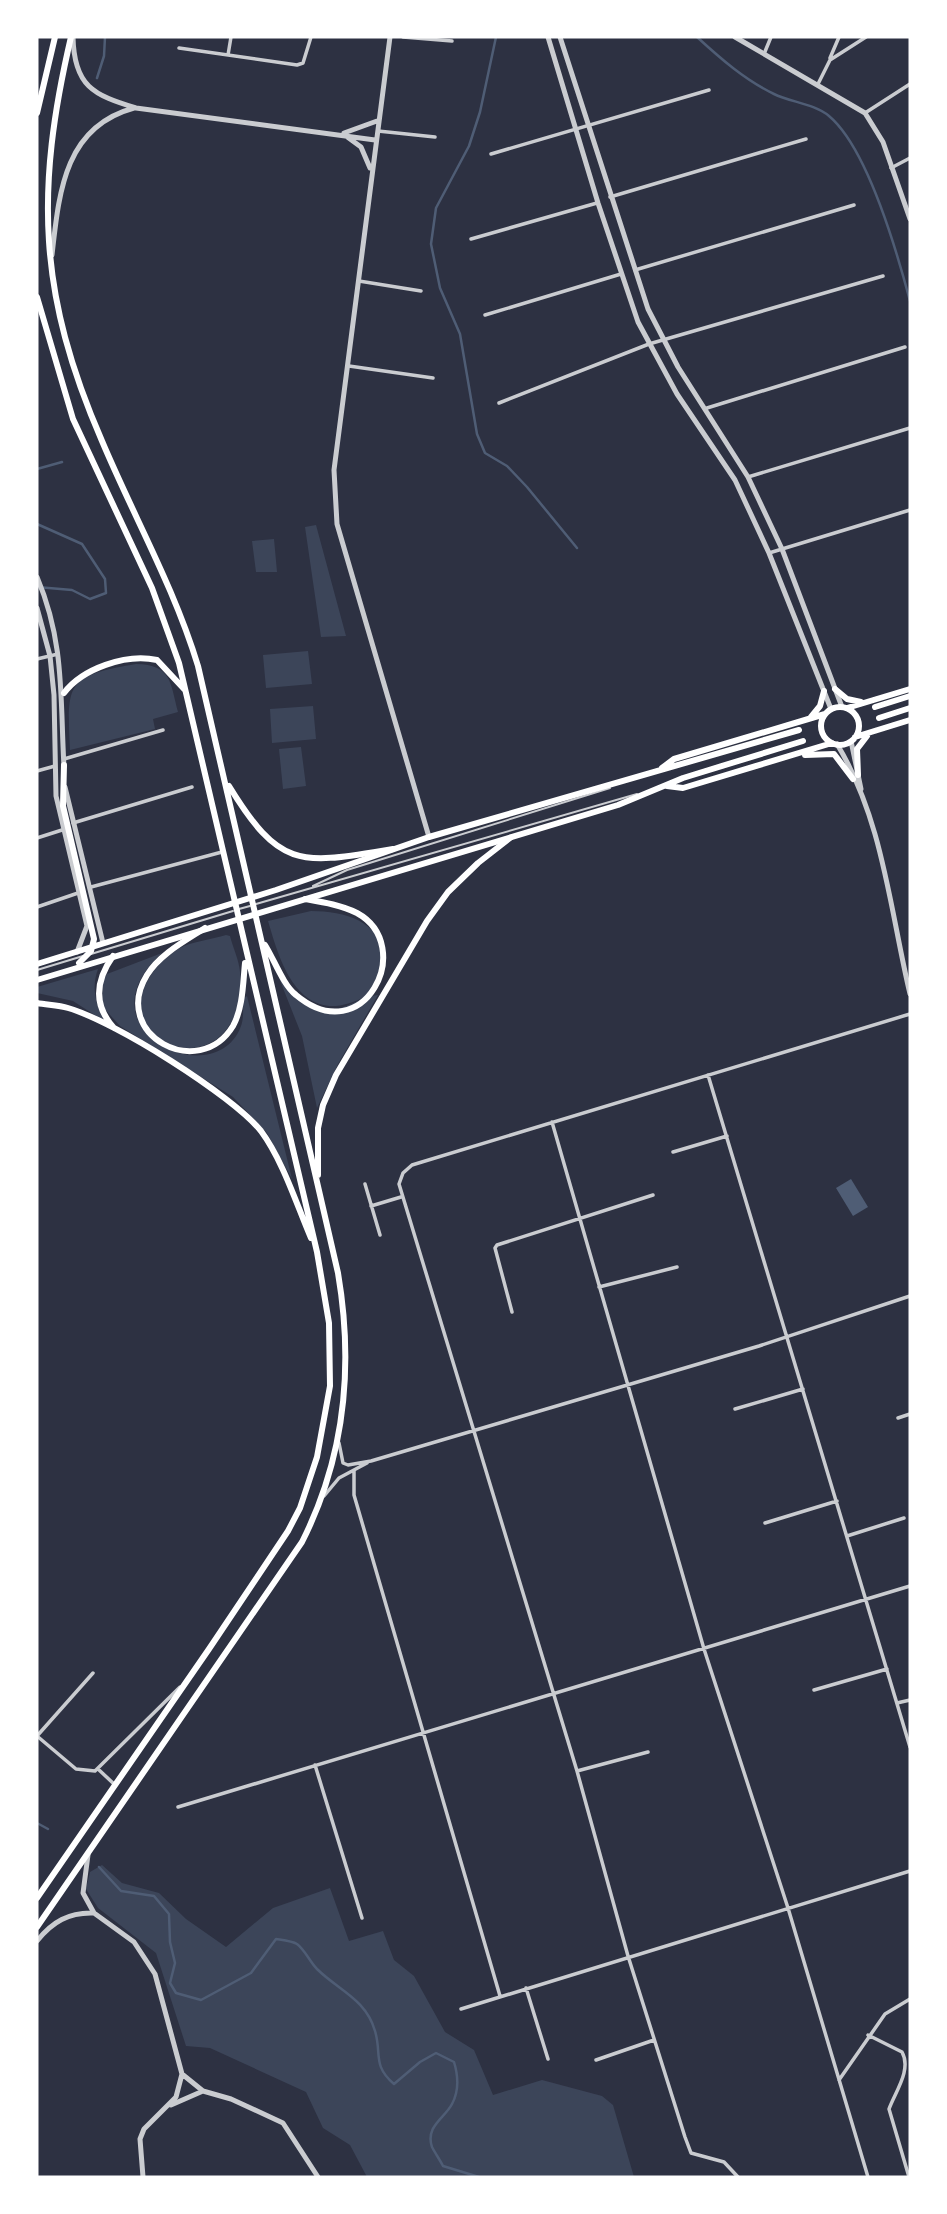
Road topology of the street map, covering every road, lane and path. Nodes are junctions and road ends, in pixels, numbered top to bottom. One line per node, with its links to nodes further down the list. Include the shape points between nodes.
1 (55, 37): 22 (main road)
2 (72, 37): 21 (street, via 78,75 103,98); 42 (main road, via 50,145 46,218)
3 (232, 37): 16 (street)
4 (311, 37): 16 (street, via 307,56 297,65)
5 (390, 37): 24 (street)
6 (403, 37): 13 (street)
7 (548, 37): 26 (street)
8 (560, 37): 25 (street)
9 (735, 37): 15 (street)
10 (771, 37): 15 (street)
11 (839, 37): 17 (street)
12 (866, 37): 17 (street)
13 (453, 41)
14 (179, 48): 16 (street)
15 (764, 54): 18 (street)
16 (228, 56)
17 (830, 60): 18 (street)
18 (818, 84): 23 (street)
19 (910, 84): 23 (street)
20 (709, 90): 25 (street)
21 (136, 108): 28 (street); 42 (street, via 111,114 78,145 57,212)
22 (37, 113)
23 (865, 113): 34 (street, via 883,142)
24 (377, 121): 27 (street); 28 (street)
25 (587, 125): 26 (street); 36 (street)
26 (576, 129): 32 (street); 37 (street)
27 (376, 131): 29 (street); 31 (street)
28 (343, 134): 31 (street); 35 (street, via 361,148)
29 (435, 137)
30 (806, 139): 36 (street)
31 (375, 141): 35 (street)
32 (491, 154)
33 (910, 158): 34 (street)
34 (891, 168): 39 (street)
35 (371, 171): 45 (street)
36 (610, 197): 41 (street)
37 (598, 203): 40 (street); 43 (street)
38 (854, 205): 41 (street)
39 (910, 219)
40 (471, 239)
41 (633, 271): 49 (street)
42 (50, 272): 93 (main road, via 79,386 187,629)
43 (621, 274): 48 (street); 50 (street)
44 (883, 275): 49 (street)
45 (357, 281): 46 (street); 52 (street)
46 (421, 291)
47 (37, 297): 69 (main road, via 73,419 156,597)
48 (485, 315)
49 (664, 340): 50 (street); 55 (street)
50 (649, 344): 54 (street); 60 (street, via 735,480)
51 (905, 347): 55 (street)
52 (346, 366): 53 (street); 98 (street, via 334,470 337,524)
53 (433, 378)
54 (499, 403)
55 (706, 408): 57 (street)
56 (910, 428): 57 (street)
57 (748, 477): 59 (street)
58 (910, 510): 59 (street)
59 (782, 549): 60 (street); 66 (street)
60 (769, 553): 68 (street)
61 (37, 578): 63 (street)
62 (37, 608): 64 (street)
63 (60, 654): 64 (street); 70 (street)
64 (50, 656): 65 (street); 71 (street)
65 (37, 659)
66 (835, 689): 73 (main road, via 848,699); 75 (street)
67 (910, 689): 73 (main road)
68 (824, 691): 77 (street); 79 (main road, via 820,706)
69 (186, 692): 70 (main road, via 157,660 141,659 94,669); 102 (main road)
70 (64, 693): 71 (street); 88 (street)
71 (54, 695): 89 (street)
72 (910, 696): 74 (main road)
73 (867, 702): 75 (main road)
74 (875, 707)
75 (844, 708): 77 (main road); 84 (main road, via 858,721)
76 (910, 708): 78 (main road)
77 (828, 711): 79 (main road); 86 (main road, via 821,730)
78 (879, 718)
79 (808, 719): 90 (main road, via 674,759)
80 (910, 720): 83 (main road)
81 (163, 730): 88 (street)
82 (799, 730): 90 (main road)
83 (874, 731): 84 (main road); 92 (main road, via 858,746)
84 (853, 739): 86 (main road); 92 (street)
85 (803, 741): 94 (main road)
86 (835, 744): 87 (main road); 92 (street)
87 (786, 758): 92 (main road, via 832,753); 94 (main road, via 683,788)
88 (64, 762): 96 (street); 116 (main road, via 63,806 94,939 85,961)
89 (55, 766): 91 (street); 97 (street)
90 (661, 769): 98 (main road); 104 (lane, via 347,870)
91 (37, 771)
92 (855, 777): 117 (street, via 892,897)
93 (225, 779): 101 (main road, via 260,833 282,850 307,859 333,859); 109 (main road)
94 (665, 786): 100 (main road); 104 (lane)
95 (192, 788): 96 (street)
96 (72, 824): 103 (street)
97 (62, 830): 99 (street); 105 (street)
98 (429, 837): 101 (main road)
99 (37, 838)
100 (510, 838): 106 (main road); 126 (main road, via 447,892 336,1075 318,1128)
101 (393, 849): 110 (main road)
102 (224, 852): 103 (street); 112 (main road)
103 (89, 888): 105 (street); 110 (street)
104 (309, 888): 115 (lane)
105 (78, 894): 107 (street); 111 (street, via 87,926)
106 (304, 899): 108 (main road); 109 (main road, via 358,914 377,934 382,969 378,986 363,1004 327,1012 294,994)
107 (37, 907)
108 (205, 928): 112 (main road, via 159,960 141,986 139,1012 152,1037 185,1051 214,1045 225,1036 238,1014); 113 (main road)
109 (262, 939): 126 (main road)
110 (103, 943): 111 (main road)
111 (77, 952): 114 (main road)
112 (245, 954): 132 (main road)
113 (113, 956): 116 (main road); 120 (main road, via 103,970 99,1003)
114 (37, 964)
115 (37, 970)
116 (37, 979)
117 (910, 994)
118 (37, 1003): 120 (main road, via 69,1008)
119 (910, 1013): 121 (street)
120 (118, 1032): 132 (main road, via 233,1103 261,1132)
121 (708, 1075): 122 (street); 123 (street)
122 (552, 1122): 128 (street, via 412,1165 399,1184); 130 (street)
123 (727, 1136): 124 (street); 137 (street)
124 (673, 1152)
125 (365, 1184): 129 (street)
126 (319, 1191): 144 (main road, via 345,1324 347,1382)
127 (653, 1195): 130 (street)
128 (401, 1197): 129 (street); 143 (street)
129 (371, 1206): 131 (street)
130 (579, 1219): 134 (street); 136 (street, via 495,1246)
131 (380, 1235)
132 (317, 1252): 157 (main road, via 327,1302 331,1367 317,1457 288,1531)
133 (677, 1267): 134 (street)
134 (599, 1287): 138 (street)
135 (910, 1296): 137 (street)
136 (512, 1312)
137 (788, 1336): 138 (street); 139 (street)
138 (627, 1386): 143 (street); 154 (street)
139 (803, 1389): 140 (street); 148 (street)
140 (735, 1409)
141 (910, 1414): 142 (street)
142 (898, 1418)
143 (473, 1431): 145 (street); 159 (street)
144 (339, 1440): 145 (street, via 343,1463); 147 (main road)
145 (371, 1461): 146 (street)
146 (354, 1470): 147 (street, via 339,1478); 162 (street, via 354,1495)
147 (324, 1496): 171 (main road, via 289,1562)
148 (836, 1501): 150 (street); 151 (street)
149 (904, 1518): 151 (street)
150 (765, 1523)
151 (847, 1536): 153 (street)
152 (910, 1586): 153 (street)
153 (866, 1600): 154 (street); 155 (street)
154 (704, 1649): 159 (street); 174 (street)
155 (887, 1669): 158 (street); 161 (street)
156 (93, 1673): 163 (street)
157 (189, 1678): 167 (street); 169 (main road)
158 (814, 1690)
159 (552, 1692): 162 (street); 168 (street)
160 (910, 1700): 161 (street)
161 (897, 1703): 164 (street)
162 (424, 1732): 166 (street); 181 (street)
163 (37, 1736): 167 (street, via 76,1769)
164 (910, 1747)
165 (648, 1752): 168 (street)
166 (315, 1765): 170 (street); 176 (street)
167 (98, 1769): 169 (street)
168 (577, 1771): 179 (street)
169 (116, 1786): 173 (main road)
170 (178, 1807)
171 (90, 1849): 175 (street, via 82,1888); 177 (main road)
172 (910, 1871): 174 (street)
173 (37, 1898)
174 (788, 1908): 179 (street); 189 (street)
175 (94, 1913): 178 (street, via 63,1918); 188 (street, via 134,1942 155,1974)
176 (362, 1918)
177 (37, 1927)
178 (37, 1941)
179 (628, 1955): 180 (street); 185 (street)
180 (526, 1988): 181 (street); 186 (street)
181 (500, 1996): 183 (street)
182 (910, 1999): 184 (street, via 885,2014)
183 (461, 2009)
184 (868, 2035): 189 (street); 196 (street, via 902,2052 905,2058 889,2109)
185 (654, 2040): 187 (street); 194 (street, via 691,2153 724,2162)
186 (548, 2059)
187 (596, 2060)
188 (182, 2074): 190 (street); 191 (street)
189 (839, 2080): 195 (street)
190 (203, 2091): 191 (street); 193 (street, via 283,2123)
191 (168, 2106): 192 (street, via 140,2139)
192 (143, 2177)
193 (318, 2177)
194 (738, 2177)
195 (868, 2177)
196 (909, 2177)

